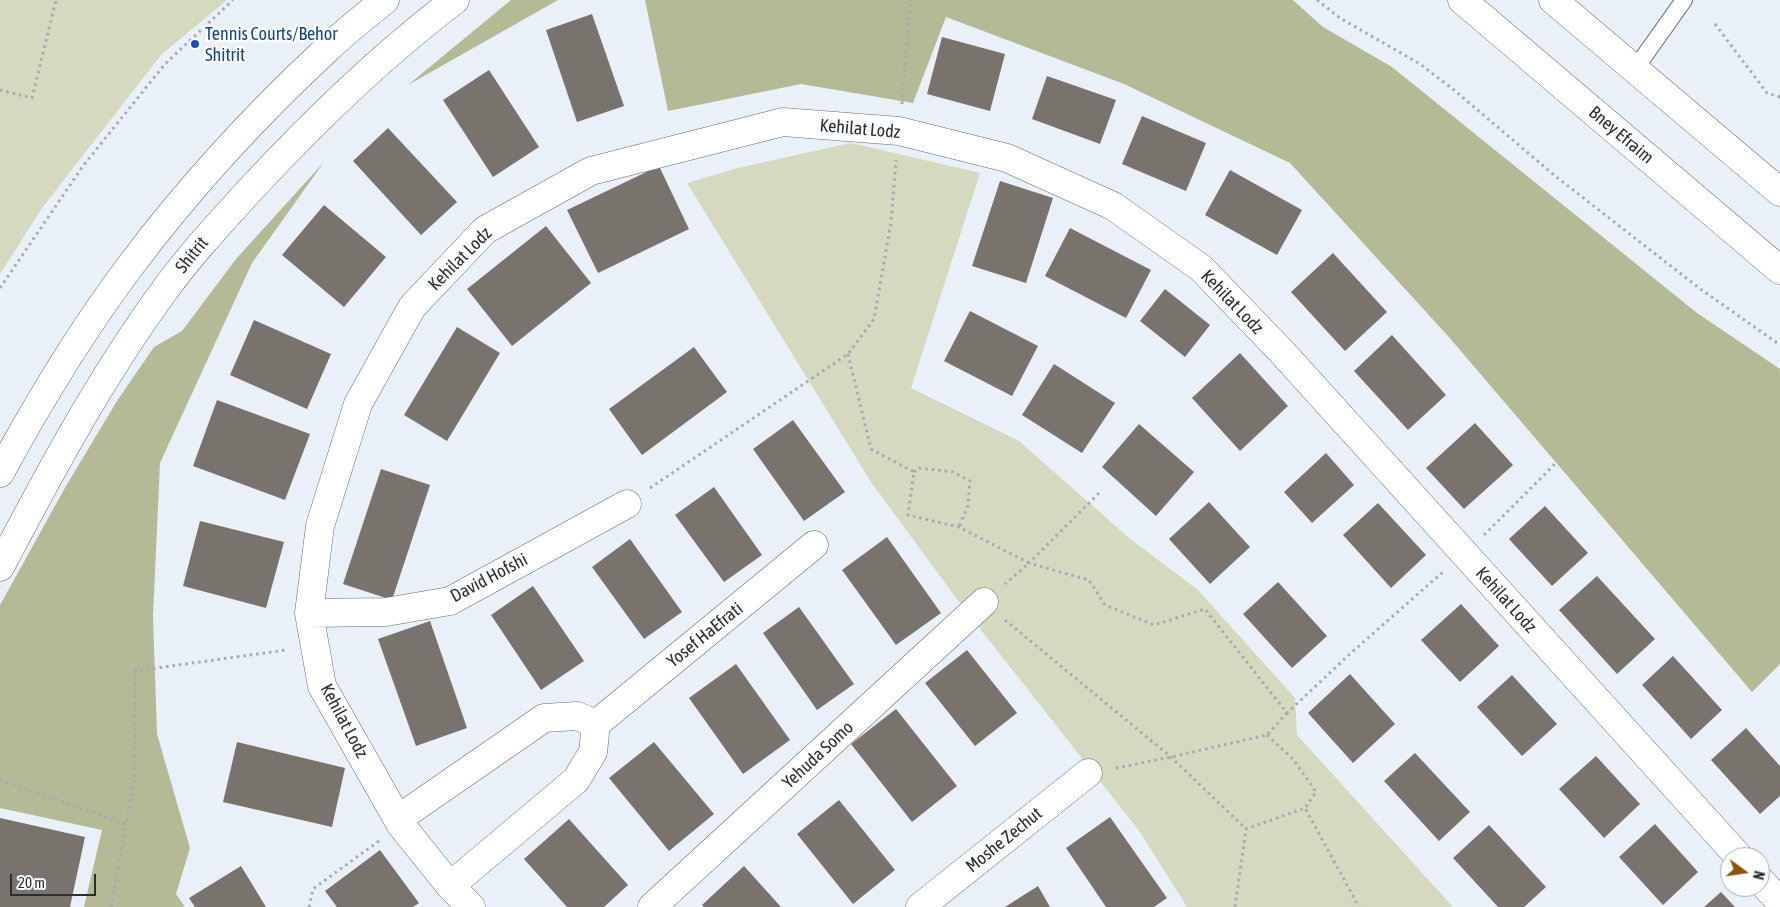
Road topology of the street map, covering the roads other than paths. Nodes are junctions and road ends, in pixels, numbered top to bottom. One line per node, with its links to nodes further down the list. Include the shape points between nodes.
1 (385, 0): 9 (street, via 327,49 245,130 170,216 95,315 40,400)
2 (455, 0): 12 (street, Shitrit, via 361,79 277,161 203,241 132,337 77,425)
3 (1462, 0): 8 (street, Bney Efraim)
4 (1554, 0): 6 (street)
5 (1684, 0): 6 (lane)
6 (1634, 69): 7 (street)
7 (1780, 192)
8 (1780, 270)
9 (0, 472)
10 (627, 504): 14 (street, David Hofshi, via 450,600 386,612)
11 (814, 546): 15 (street, Yosef HaEfrati)
12 (0, 567)
13 (984, 602): 23 (street, Yehuda Somo)
14 (309, 613): 17 (street, Kehilat Lodz, via 322,686); 18 (street, Kehilat Lodz, via 320,526 358,404 412,307 485,230 591,171 783,122 899,131 1007,158 1034,170 1112,206 1200,268 1282,352)
15 (596, 724): 17 (street, via 577,716 544,718); 19 (street, via 593,752 576,780)
16 (1088, 773): 24 (street, Moshe Zechut)
17 (399, 822): 19 (street, Kehilat Lodz)
18 (1730, 847)
19 (450, 886): 22 (street, Kehilat Lodz)
20 (1770, 891): 21 (street)
21 (1780, 902)
22 (471, 907)
23 (652, 907)
24 (920, 907)

